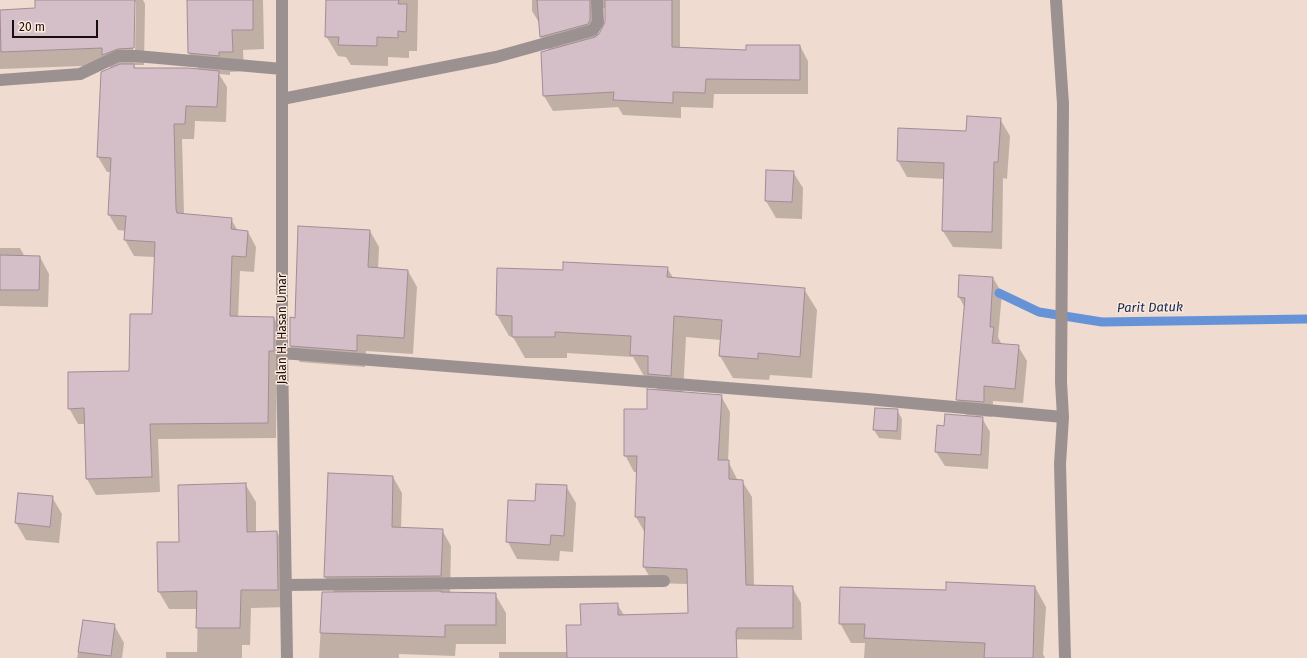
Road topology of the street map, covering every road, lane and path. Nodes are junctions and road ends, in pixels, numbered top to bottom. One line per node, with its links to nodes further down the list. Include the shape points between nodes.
1 (282, 0): 4 (street, Jalan H. Hasan Umar)
2 (597, 0): 6 (street, via 598,22 593,30 496,57)
3 (1056, 0): 8 (street, via 1063,104)
4 (282, 69): 5 (street, via 118,56 80,74); 6 (street, Jalan H. Hasan Umar)
5 (0, 80)
6 (282, 99): 7 (street, Jalan H. Hasan Umar)
7 (282, 353): 8 (street, via 851,397); 10 (street, Jalan H. Hasan Umar)
8 (1063, 417): 12 (street, via 1060,464)
9 (664, 581): 10 (street)
10 (286, 585): 11 (street, Jalan H. Hasan Umar)
11 (287, 658)
12 (1065, 658)

